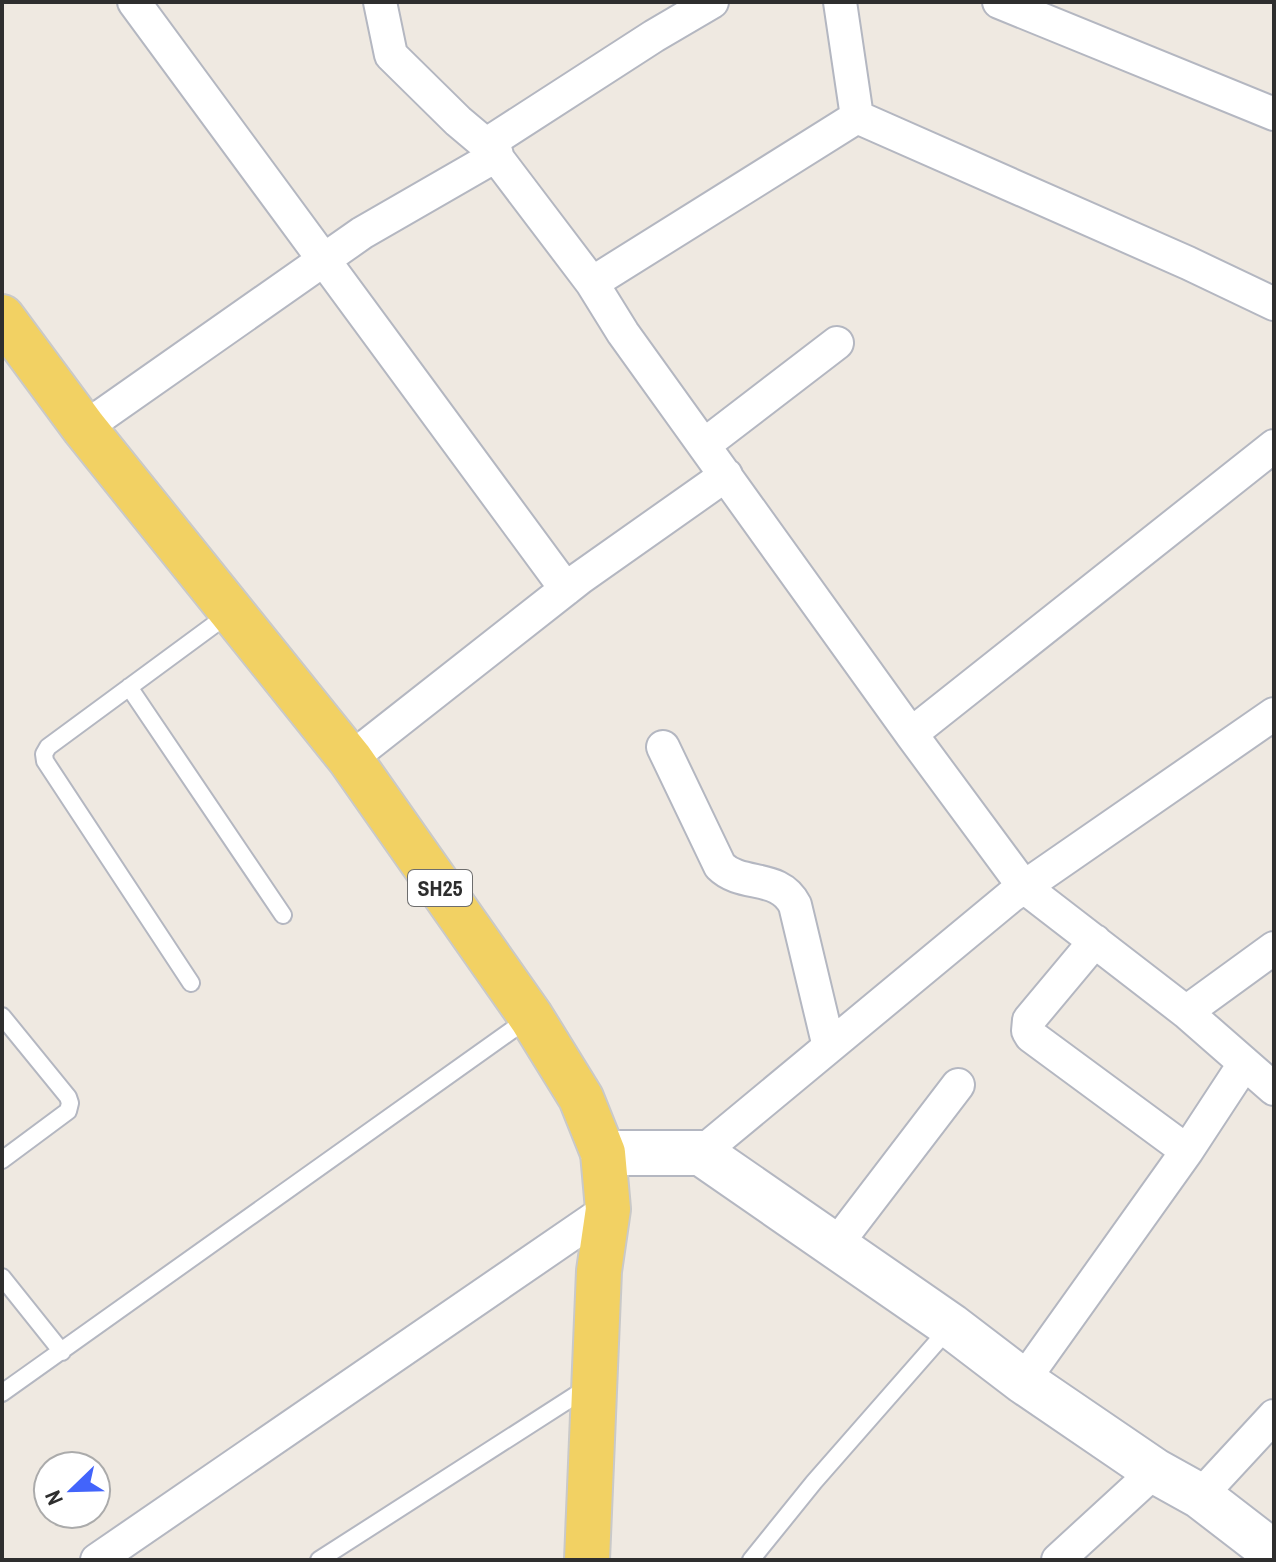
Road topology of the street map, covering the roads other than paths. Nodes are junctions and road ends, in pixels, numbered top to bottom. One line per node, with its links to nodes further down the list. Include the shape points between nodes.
1 (134, 2): 9 (street)
2 (380, 2): 8 (street, via 391,55)
3 (712, 2): 8 (street, via 493,140)
4 (840, 2): 7 (street)
5 (999, 2): 6 (street)
6 (1274, 114)
7 (857, 117): 10 (street); 11 (street)
8 (496, 153): 9 (street); 10 (street)
9 (325, 260): 14 (street); 18 (street)
10 (592, 283): 15 (street)
11 (1274, 304)
12 (2, 317): 14 (main road, SH25)
13 (837, 343): 15 (street)
14 (84, 428): 19 (main road, SH25)
15 (704, 445): 17 (street)
16 (1274, 446): 22 (street)
17 (726, 475): 18 (street); 22 (street)
18 (566, 589): 24 (street)
19 (233, 611): 20 (lane); 24 (main road, SH25)
20 (129, 687): 26 (lane); 29 (lane, via 48,747 45,761)
21 (1274, 714): 25 (street)
22 (911, 734): 25 (street)
23 (663, 747): 33 (street, via 720,866 783,889 795,905)
24 (350, 759): 32 (main road, SH25)
25 (1024, 887): 27 (street); 33 (street)
26 (283, 915)
27 (1095, 941): 30 (street); 37 (street, via 1029,1020 1028,1031)
28 (1274, 948): 30 (street)
29 (191, 983)
30 (1186, 1012): 34 (street)
31 (2, 1016): 40 (lane, via 70,1103 68,1111)
32 (531, 1017): 38 (main road, SH25, via 581,1098); 45 (lane)
33 (829, 1047): 39 (street)
34 (1244, 1064): 36 (street); 37 (street)
35 (958, 1085): 42 (street)
36 (1274, 1089)
37 (1187, 1151): 46 (street)
38 (603, 1153): 39 (street); 41 (main road, SH25)
39 (701, 1153): 42 (street)
40 (2, 1160)
41 (608, 1209): 47 (main road, SH25, via 599,1271); 53 (street)
42 (835, 1246): 44 (street)
43 (2, 1277): 45 (lane)
44 (951, 1326): 46 (street); 56 (lane)
45 (62, 1352): 48 (lane)
46 (1023, 1381): 50 (street)
47 (595, 1384): 54 (lane); 55 (main road, SH25)
48 (2, 1393)
49 (1274, 1416): 51 (street)
50 (1155, 1471): 51 (street); 57 (street)
51 (1200, 1496): 52 (street)
52 (1274, 1553)
53 (97, 1560)
54 (319, 1560)
55 (587, 1560)
56 (751, 1560)
57 (1058, 1560)

